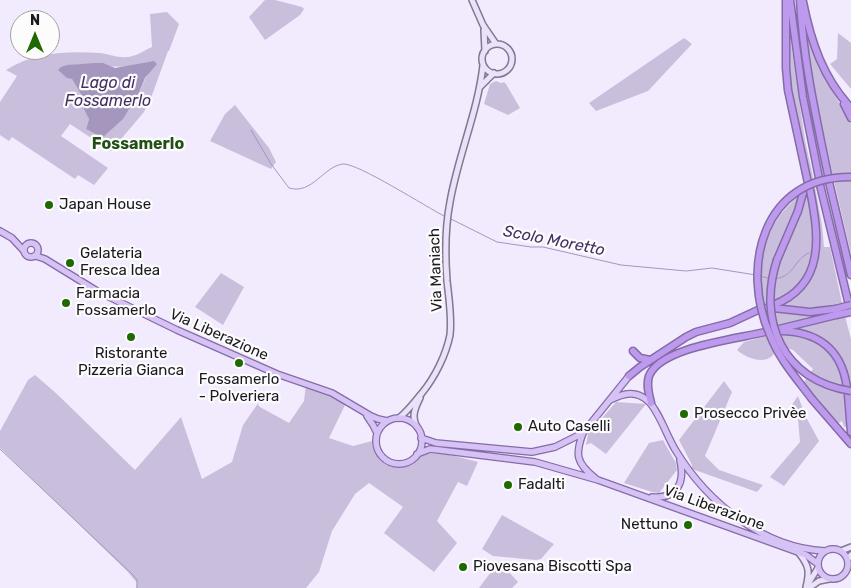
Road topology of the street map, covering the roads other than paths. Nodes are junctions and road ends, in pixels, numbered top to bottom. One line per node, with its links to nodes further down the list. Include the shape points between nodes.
1 (472, 0): 5 (main road)
2 (786, 0): 15 (highway, via 788,90)
3 (790, 0): 20 (highway, via 803,97 819,181)
4 (802, 0): 11 (highway, via 815,51); 19 (highway, via 801,22 811,94)
5 (483, 25): 6 (main road); 7 (main road)
6 (496, 44): 7 (main road); 9 (main road, via 509,50 512,62 507,70)
7 (485, 50): 8 (main road)
8 (483, 65): 9 (main road); 10 (main road, Via Maniach)
9 (494, 74): 10 (main road, Via Maniach)
10 (480, 88): 28 (main road, Via Maniach, via 446,222 450,332 443,357)
11 (841, 98): 12 (highway); 13 (highway)
12 (851, 108)
13 (851, 118)
14 (851, 177): 40 (highway, bridge, via 807,186 787,201 770,222 760,248 757,285 765,322 780,355)
15 (806, 188): 21 (highway, via 816,226 815,260 800,288); 29 (highway, bridge, via 770,284 772,322 781,345 795,363 809,375)
16 (0, 231): 17 (main road)
17 (26, 248): 18 (main road, Via Liberazione, via 28,257); 18 (main road, Via Liberazione, via 36,244)
18 (37, 254): 32 (main road, Via Liberazione, via 97,291 177,330 277,374 332,393)
19 (851, 275)
20 (849, 303): 22 (highway, bridge)
21 (766, 308): 22 (highway); 26 (highway, via 686,337)
22 (836, 312): 23 (highway, bridge); 29 (highway, via 778,330 805,334 829,348 840,363)
23 (851, 312)
24 (765, 332): 31 (highway, via 712,343 666,358 649,376)
25 (633, 351): 26 (highway, via 640,358)
26 (652, 360): 27 (highway)
27 (629, 376): 30 (main road, Via Liberazione)
28 (425, 389): 33 (main road, Via Maniach); 35 (main road, Via Maniach, via 414,414)
29 (849, 391): 37 (highway)
30 (610, 400): 31 (main road, via 632,393); 36 (main road, Via Liberazione)
31 (650, 403): 42 (main road)
32 (362, 411): 34 (main road, Via Liberazione, via 378,420); 38 (main road, Via Liberazione, via 374,424)
33 (399, 418): 34 (main road); 35 (main road)
34 (388, 421): 38 (main road)
35 (417, 427): 39 (main road)
36 (583, 432): 39 (main road, Via Liberazione, via 555,447 532,452 436,443); 43 (main road, Via Liberazione, via 578,456 583,468)
37 (851, 432)
38 (377, 433): 41 (main road, via 376,446 388,462 401,464)
39 (422, 438): 41 (main road)
40 (851, 444)
41 (417, 454): 43 (main road, Via Liberazione, via 430,449 507,457)
42 (680, 458): 44 (main road, via 682,477 676,490 663,497); 47 (main road, via 716,500 753,528 798,547)
43 (598, 480): 44 (main road, Via Liberazione)
44 (643, 496): 48 (main road, Via Liberazione)
45 (851, 547): 46 (main road)
46 (841, 550): 47 (main road); 49 (main road)
47 (825, 551): 50 (main road)
48 (798, 552): 50 (main road, Via Liberazione); 53 (main road, via 808,569)
49 (850, 561): 51 (main road)
50 (818, 566): 52 (main road); 53 (main road)
51 (848, 575): 52 (main road)
52 (829, 579): 53 (main road)
53 (807, 588)

